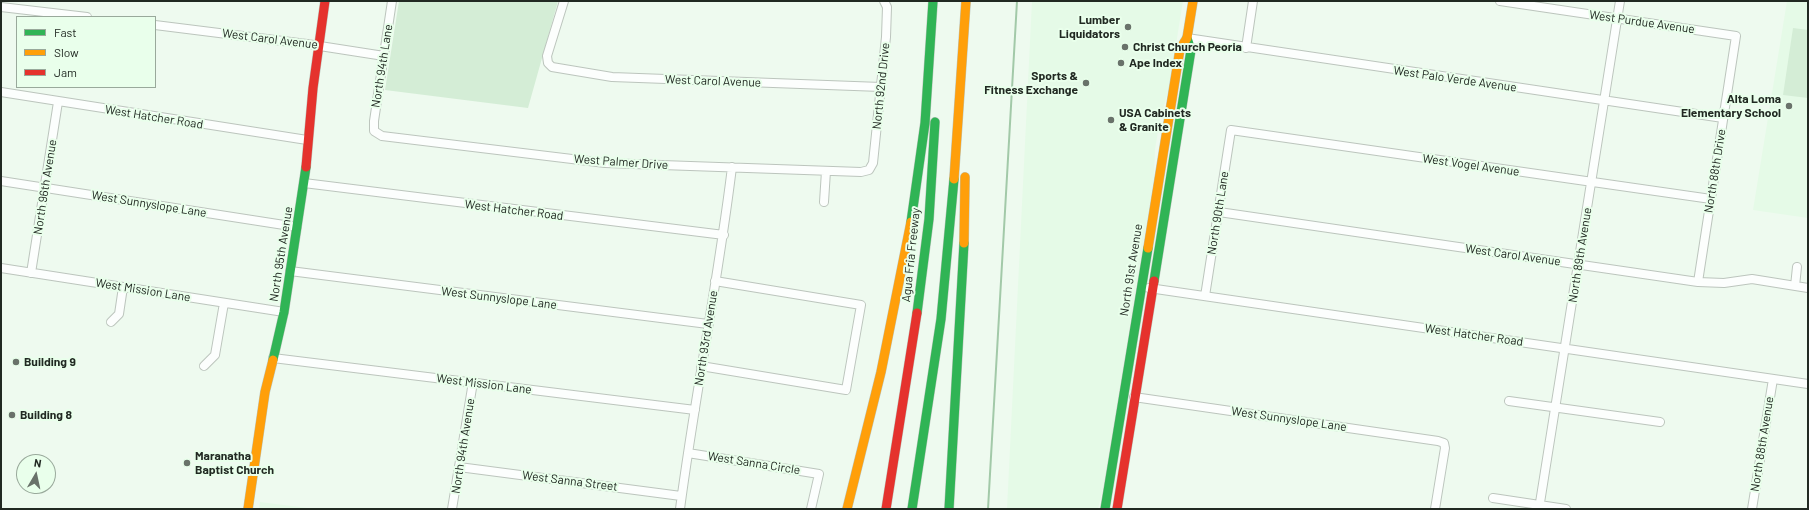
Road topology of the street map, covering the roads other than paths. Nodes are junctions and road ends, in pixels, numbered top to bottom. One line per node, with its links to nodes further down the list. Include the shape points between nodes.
1 (325, 1): 19 (main road, North 95th Avenue)
2 (392, 1): 21 (street, North 94th Lane)
3 (564, 1): 22 (street, West Carol Avenue, via 547,56 552,67 612,77)
4 (884, 1): 22 (street, North 92nd Drive, via 887,7 887,29)
5 (933, 1): 87 (main road, via 925,124 912,211 874,409)
6 (938, 1): 88 (main road, Agua Fria Freeway, via 934,132 926,244)
7 (966, 1): 16 (main road)
8 (1193, 1): 18 (main road, North 91st Avenue)
9 (1253, 1): 20 (street)
10 (1500, 1): 14 (street, West Purdue Avenue)
11 (1620, 1): 14 (street, North 89th Avenue)
12 (1, 6): 13 (street)
13 (79, 16)
14 (1618, 18): 17 (street, West Purdue Avenue); 25 (street, North 89th Avenue)
15 (156, 25): 19 (street, West Carol Avenue)
16 (965, 32): 24 (main road, via 970,75); 89 (main road, via 955,180 942,311)
17 (1736, 36): 27 (street, North 88th Drive)
18 (1187, 38): 20 (street, West Palo Verde Avenue); 31 (main road, North 91st Avenue, via 1180,49); 32 (main road, North 91st Avenue, via 1191,50)
19 (319, 45): 21 (street, West Carol Avenue); 30 (main road, North 95th Avenue)
20 (1246, 48): 25 (street, West Palo Verde Avenue)
21 (384, 56): 29 (street, North 94th Lane)
22 (881, 86): 34 (street, North 92nd Drive, via 873,163)
23 (1, 92): 26 (street, West Hatcher Road)
24 (969, 97)
25 (1605, 101): 27 (street, West Palo Verde Avenue); 38 (street, North 89th Avenue)
26 (58, 102): 30 (street, West Hatcher Road); 40 (street, North 96th Avenue)
27 (1723, 118): 41 (street, North 88th Drive)
28 (1231, 130): 38 (street, West Vogel Avenue); 43 (street, North 90th Lane)
29 (374, 132): 33 (street, West Palmer Drive, via 382,136 596,162)
30 (307, 140): 39 (main road, North 95th Avenue)
31 (1161, 164): 32 (main road); 53 (main road, North 91st Avenue)
32 (1172, 166): 56 (main road, North 91st Avenue)
33 (732, 167): 36 (street, West Palmer Drive); 45 (street, North 93rd Avenue)
34 (869, 170): 36 (street, West Palmer Drive)
35 (965, 170): 90 (main road, via 963,277)
36 (826, 171): 42 (street)
37 (1, 181): 40 (street, West Sunnyslope Lane)
38 (1592, 182): 41 (street, West Vogel Avenue); 46 (street, North 89th Avenue)
39 (304, 183): 44 (main road, North 95th Avenue); 45 (street, West Hatcher Road)
40 (44, 188): 44 (street, West Sunnyslope Lane); 50 (street, North 96th Avenue)
41 (1711, 199): 52 (street, North 88th Drive)
42 (824, 202)
43 (1219, 212): 46 (street, West Carol Avenue); 58 (street, North 90th Lane)
44 (297, 227): 49 (main road, North 95th Avenue)
45 (724, 235): 51 (street, North 93rd Avenue)
46 (1578, 265): 52 (street, West Carol Avenue); 63 (street, North 89th Avenue)
47 (1, 268): 50 (street, West Mission Lane)
48 (1797, 268): 54 (street)
49 (290, 271): 60 (main road, North 95th Avenue); 62 (street, West Sunnyslope Lane)
50 (31, 273): 55 (street, West Mission Lane)
51 (715, 281): 62 (street, North 93rd Avenue); 66 (street, via 861,305 846,390)
52 (1698, 282): 54 (street, West Carol Avenue, via 1724,283 1752,279)
53 (1141, 286): 56 (street, West Hatcher Road); 70 (main road, North 91st Avenue)
54 (1795, 286): 57 (street, West Carol Avenue)
55 (123, 287): 59 (street, West Mission Lane); 61 (street, via 119,314)
56 (1152, 288): 58 (street, West Hatcher Road); 71 (main road, North 91st Avenue)
57 (1808, 288)
58 (1205, 296): 63 (street, West Hatcher Road)
59 (224, 303): 60 (street, West Mission Lane); 65 (street, via 215,355)
60 (284, 312): 64 (main road, North 95th Avenue)
61 (111, 322)
62 (708, 324): 66 (street, North 93rd Avenue)
63 (1565, 347): 67 (street, West Hatcher Road); 73 (street, North 89th Avenue)
64 (273, 358): 68 (street, West Mission Lane); 83 (main road, North 95th Avenue)
65 (204, 366)
66 (701, 366): 74 (street, North 93rd Avenue)
67 (1773, 379): 69 (street, West Hatcher Road); 95 (street, North 88th Avenue)
68 (473, 382): 74 (street, West Mission Lane); 77 (street, North 94th Avenue)
69 (1808, 384)
70 (1123, 395): 71 (main road); 78 (main road, North 91st Avenue)
71 (1134, 397): 80 (main road, North 91st Avenue); 93 (street, West Sunnyslope Lane, via 1444,443)
72 (1509, 401): 73 (street)
73 (1556, 407): 75 (street); 82 (street, North 89th Avenue)
74 (695, 410): 76 (street, North 93rd Avenue)
75 (1660, 422)
76 (688, 453): 79 (street, North 93rd Avenue); 86 (street, West Sanna Circle, via 819,474)
77 (459, 467): 79 (street, West Sanna Street); 84 (street, North 94th Avenue)
78 (1107, 494): 80 (main road); 91 (main road, North 91st Avenue)
79 (681, 496): 85 (street, North 93rd Avenue)
80 (1119, 496): 92 (main road, North 91st Avenue)
81 (1493, 498): 82 (street)
82 (1539, 507): 94 (street)
83 (248, 509)
84 (452, 509)
85 (680, 509)
86 (811, 509)
87 (847, 509)
88 (886, 509)
89 (912, 509)
90 (949, 509)
91 (1105, 509)
92 (1117, 509)
93 (1435, 509)
94 (1566, 509)
95 (1752, 509)

